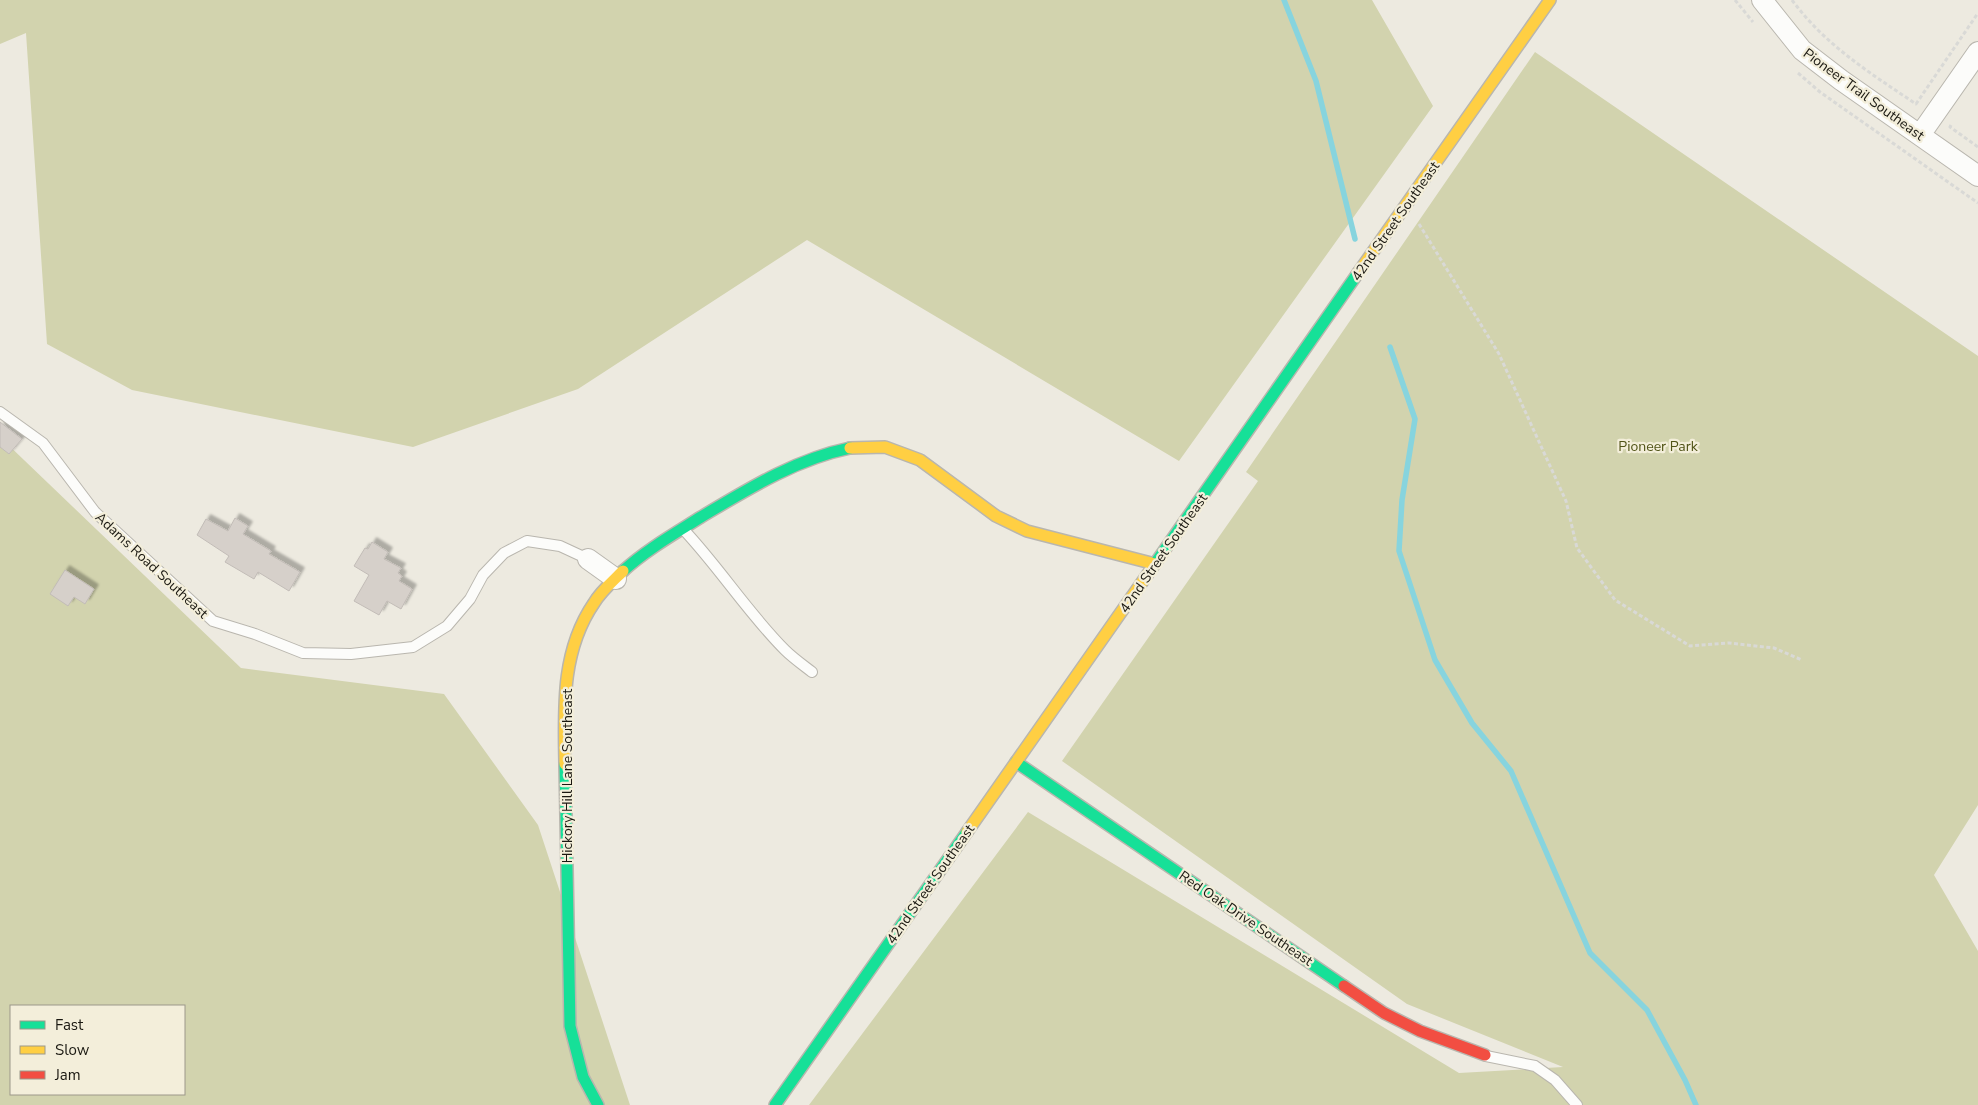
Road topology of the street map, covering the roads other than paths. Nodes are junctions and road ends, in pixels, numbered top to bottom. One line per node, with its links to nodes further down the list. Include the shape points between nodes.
1 (1550, 0): 9 (street, 42nd Street Southeast)
2 (1762, 0): 4 (street, Pioneer Trail Southeast, via 1802,50)
3 (1978, 52): 4 (street)
4 (1920, 135): 5 (street, Pioneer Trail Southeast)
5 (1978, 176)
6 (0, 412): 8 (lane, Adams Road Southeast, via 42,443 95,512 213,621 303,653 351,654 413,647 446,626 470,599 483,575 504,553 526,541 560,546)
7 (682, 528): 9 (street, Hickory Hill Lane Southeast, via 754,484 818,457 856,446 885,447 920,460 996,516 1027,531); 10 (street, Hickory Hill Lane Southeast); 11 (lane, via 785,650)
8 (588, 560): 10 (street, Adams Road Southeast)
9 (1155, 564): 12 (street, 42nd Street Southeast)
10 (616, 579): 14 (street, Hickory Hill Lane Southeast, via 594,602 577,634 567,667 564,723 570,1026 576,1058 587,1089)
11 (812, 672)
12 (1016, 762): 13 (street, Red Oak Drive Southeast, via 1384,1013 1420,1031); 15 (street, 42nd Street Southeast)
13 (1485, 1055): 16 (lane, via 1535,1066 1556,1080)
14 (598, 1105)
15 (775, 1105)
16 (1577, 1105)

